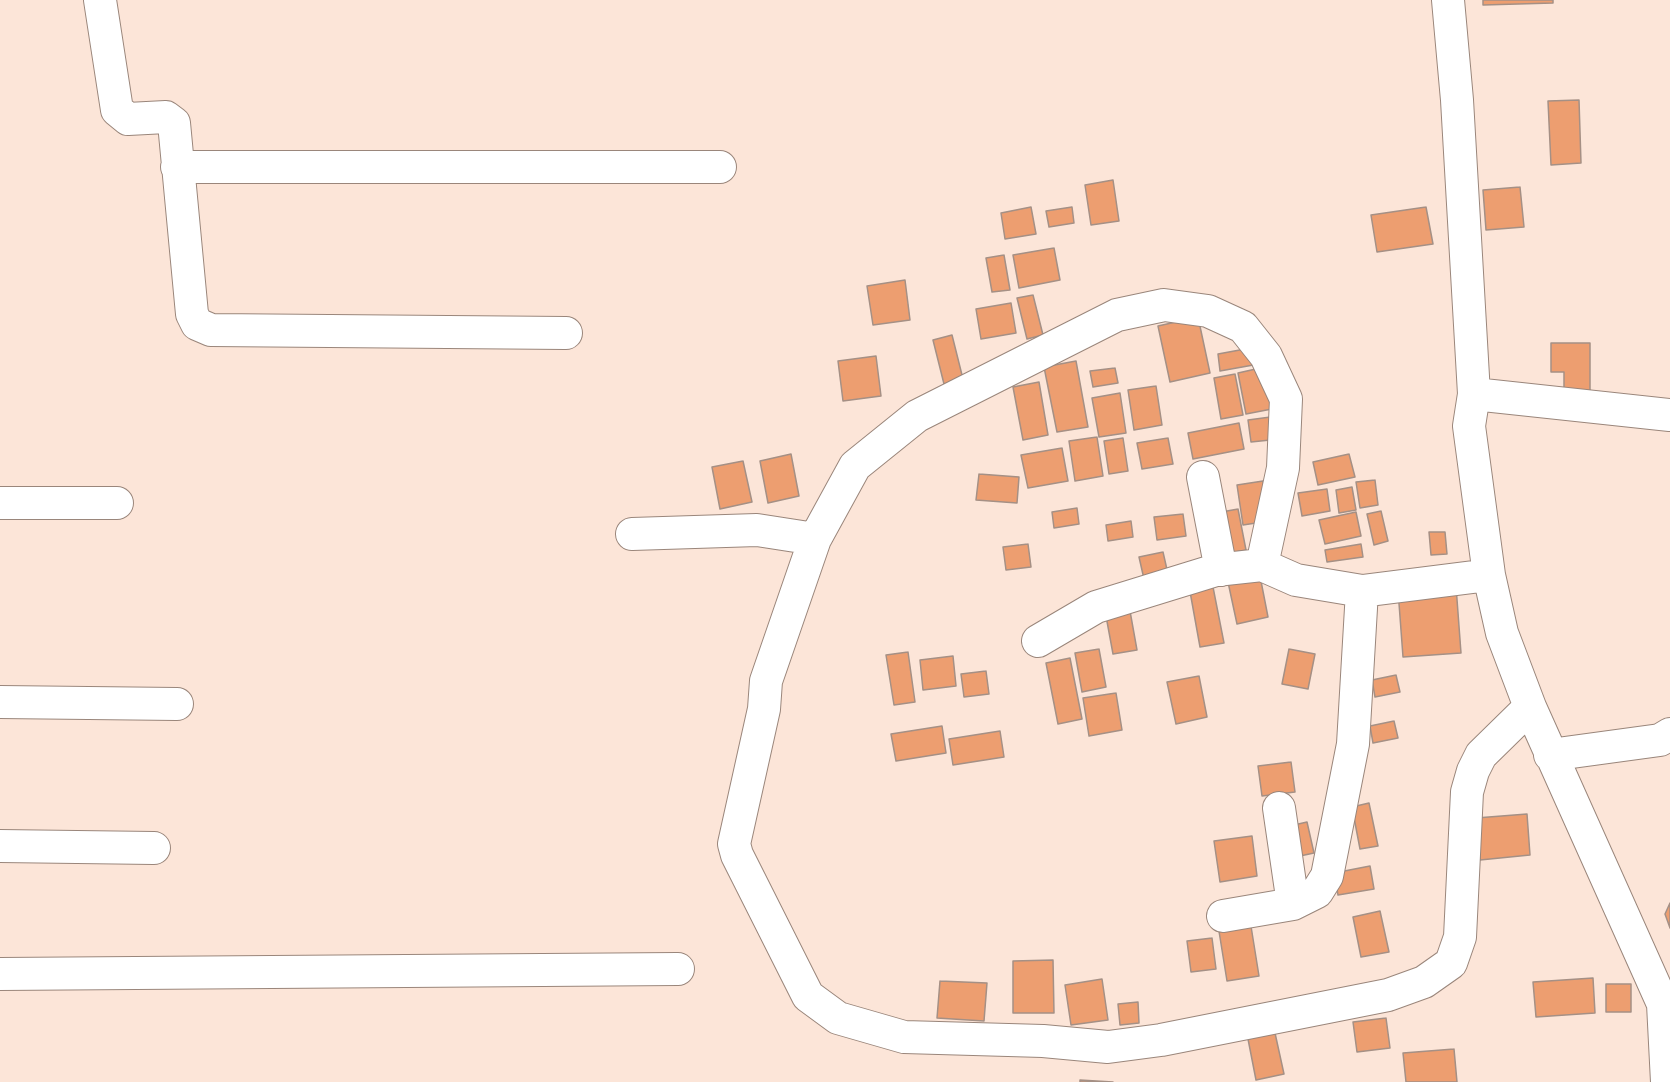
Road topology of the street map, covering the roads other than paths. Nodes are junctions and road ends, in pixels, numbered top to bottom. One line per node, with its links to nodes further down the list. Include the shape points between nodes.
1 (100, 0): 3 (street, via 117,110 128,119 171,119)
2 (1448, 0): 6 (street, via 1458,100)
3 (177, 167): 4 (street); 5 (street, via 192,314 197,324 211,330)
4 (720, 167)
5 (566, 333)
6 (1474, 394): 7 (street); 15 (street, via 1470,426)
7 (1670, 415)
8 (1203, 477): 14 (street)
9 (0, 503): 10 (street)
10 (117, 503)
11 (632, 534): 12 (street, via 757,530)
12 (815, 539): 13 (street, via 855,466 917,417 1117,315 1164,305 1208,311 1243,327 1266,356 1286,399 1283,468); 20 (street, via 766,681 764,709 734,844 808,996 838,1018 904,1037 1108,1047 1388,995 1424,982 1451,963 1460,937 1467,792 1473,771 1481,755)
13 (1262, 565): 14 (street); 16 (street, via 1296,580)
14 (1221, 570): 17 (street, via 1096,607)
15 (1489, 575): 16 (street); 20 (street, via 1502,633)
16 (1362, 591): 26 (street, via 1353,744 1335,844 1327,876 1317,892)
17 (1038, 641)
18 (0, 702): 19 (street)
19 (177, 704)
20 (1530, 707): 22 (street)
21 (1670, 734): 22 (street, via 1660,740)
22 (1550, 755): 30 (street, via 1663,1004)
23 (1279, 808): 26 (street)
24 (0, 846): 25 (street)
25 (154, 848)
26 (1293, 904): 27 (street)
27 (1223, 916)
28 (678, 969): 29 (street)
29 (0, 974)
30 (1667, 1082)

